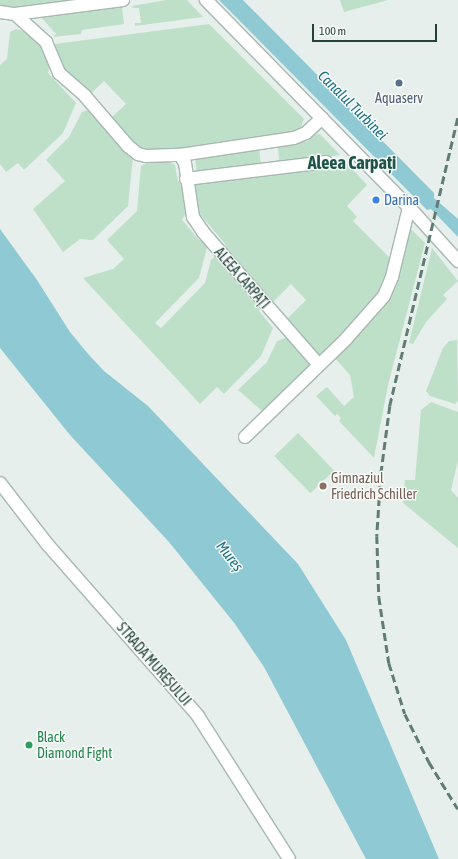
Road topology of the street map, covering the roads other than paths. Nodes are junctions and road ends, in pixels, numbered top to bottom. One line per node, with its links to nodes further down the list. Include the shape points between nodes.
1 (123, 0): 4 (street)
2 (206, 0): 5 (street)
3 (0, 12): 4 (street)
4 (15, 14): 6 (street, via 42,37 50,48 55,68 85,96 128,146 146,156)
5 (322, 118): 6 (street, via 306,133 294,138); 9 (street)
6 (180, 155): 8 (street, ALEEA CARPAȚI)
7 (326, 162): 8 (street)
8 (186, 178): 11 (street, ALEEA CARPAȚI, via 193,217 203,232)
9 (409, 207): 10 (street); 11 (street, via 392,277 384,296 368,316)
10 (458, 261)
11 (319, 365): 12 (street)
12 (245, 437)
13 (0, 483): 14 (street, STRADA MUREȘULUI, via 48,545 198,716)
14 (289, 859)

